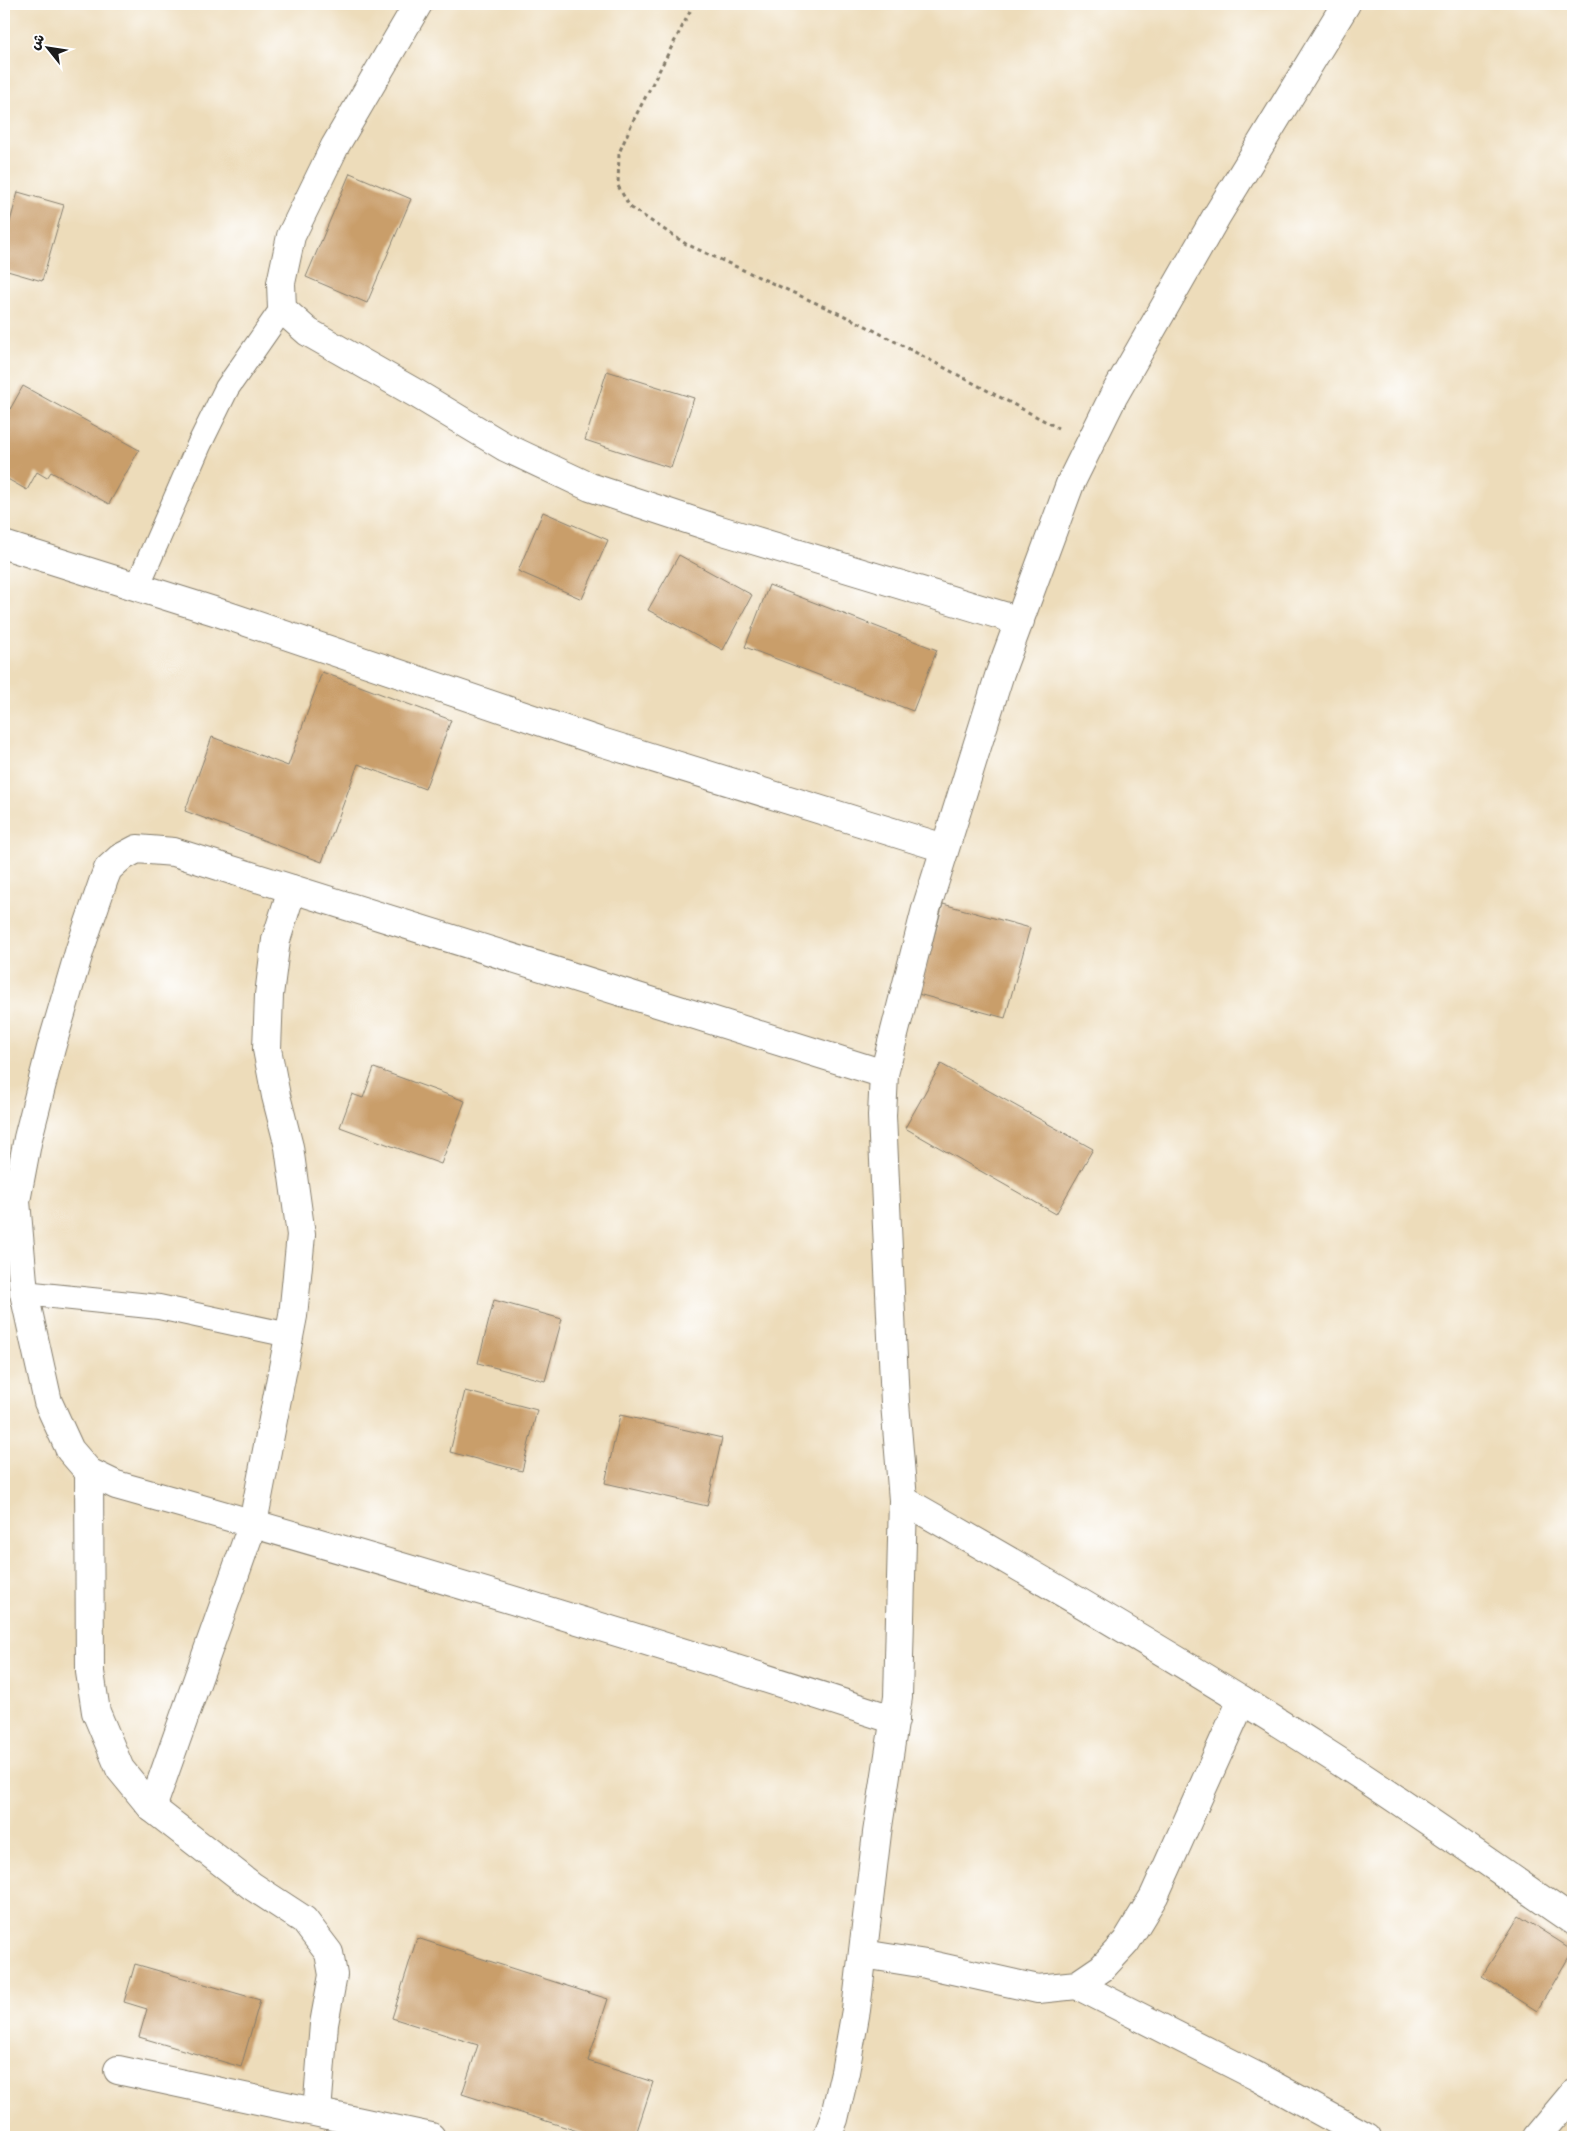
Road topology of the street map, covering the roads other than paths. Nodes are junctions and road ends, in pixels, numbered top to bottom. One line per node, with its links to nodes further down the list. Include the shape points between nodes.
1 (418, 4): 3 (street, via 335,146 291,236 281,283)
2 (1346, 4): 6 (street, via 1216,217 1113,396 1070,484)
3 (282, 309): 5 (lane, via 227,388); 6 (street, via 308,332 506,447 590,487)
4 (4, 545): 5 (street)
5 (137, 587): 7 (street, via 598,741)
6 (1020, 621): 7 (street)
7 (944, 848): 9 (street)
8 (292, 889): 9 (street); 10 (street, via 158,849 136,849 108,870 80,949 28,1138 16,1201); 11 (street, via 276,940 269,995 268,1050 289,1147 301,1235)
9 (884, 1074): 13 (street, via 882,1116 887,1240)
10 (24, 1293): 11 (lane, via 159,1308); 12 (street, via 48,1402 70,1450)
11 (289, 1335): 14 (street)
12 (89, 1472): 14 (street, via 116,1485); 17 (street, via 90,1662 96,1712 120,1769)
13 (903, 1500): 15 (street, via 1149,1642); 16 (street)
14 (253, 1523): 16 (street, via 552,1611); 17 (street)
15 (1242, 1700): 18 (street, via 1326,1752); 20 (street, via 1154,1896 1126,1942 1102,1968)
16 (895, 1720): 19 (street, via 877,1833)
17 (152, 1808): 23 (street, via 252,1886 304,1920 329,1953 332,1975 324,2024)
18 (1573, 1921)
19 (863, 1954): 20 (street, via 926,1964 1038,1989); 25 (street, via 845,2072)
20 (1076, 1986): 26 (street, via 1256,2076)
21 (118, 2070): 23 (street)
22 (1573, 2094): 27 (street)
23 (317, 2112): 24 (street)
24 (430, 2137)
25 (827, 2137)
26 (1367, 2137)
27 (1537, 2137)

